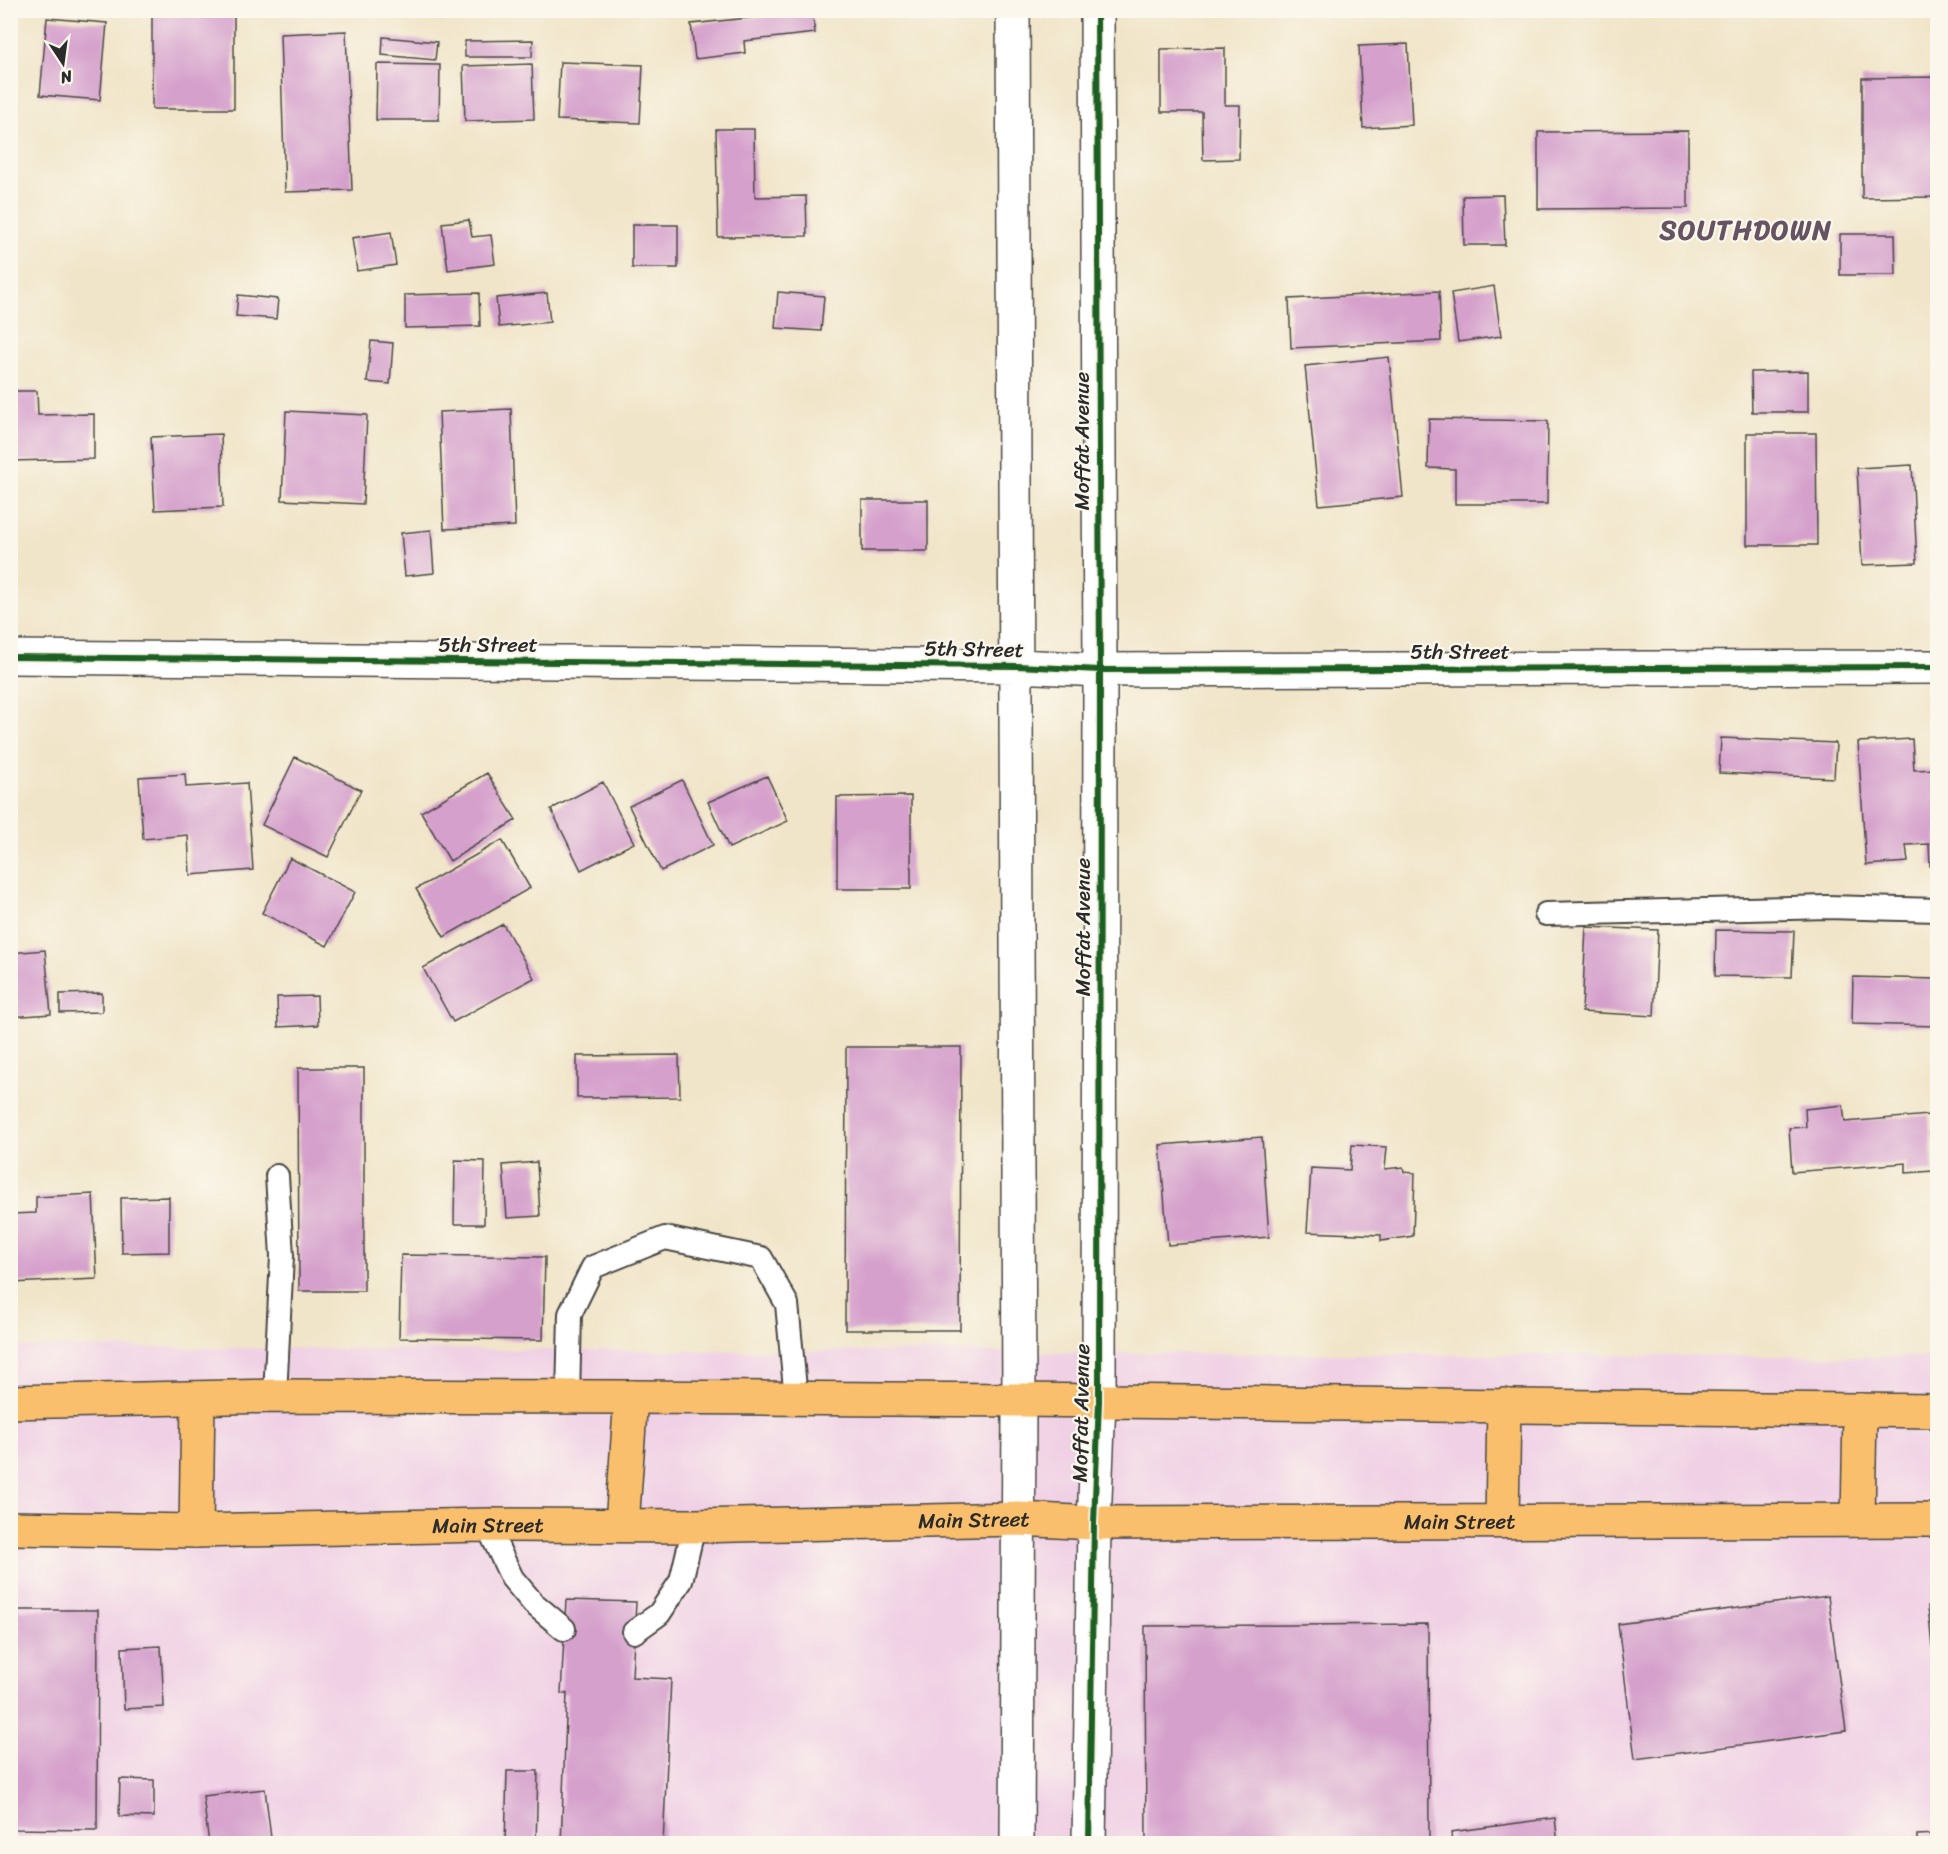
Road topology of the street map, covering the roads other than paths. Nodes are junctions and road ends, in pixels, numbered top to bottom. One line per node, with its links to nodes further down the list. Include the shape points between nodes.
1 (1013, 10): 4 (street)
2 (1097, 10): 6 (street, Moffat Avenue)
3 (10, 657): 4 (street, 5th Street)
4 (1017, 666): 6 (street, 5th Street); 15 (street)
5 (1938, 667): 6 (street, 5th Street)
6 (1100, 670): 16 (street, Moffat Avenue)
7 (1938, 910): 8 (lane, via 1827,907)
8 (1546, 914)
9 (277, 1176): 10 (lane, via 282,1256)
10 (274, 1396): 11 (highway); 13 (highway)
11 (568, 1397): 12 (highway); 14 (lane, via 570,1314 593,1268 665,1238 761,1258 787,1304)
12 (631, 1397): 14 (highway); 27 (highway)
13 (198, 1398): 17 (highway); 30 (highway)
14 (796, 1399): 15 (highway)
15 (1019, 1400): 16 (highway); 21 (street)
16 (1099, 1401): 18 (highway); 25 (street, Moffat Avenue)
17 (10, 1402)
18 (1504, 1405): 19 (highway); 24 (highway)
19 (1860, 1410): 20 (highway); 22 (highway)
20 (1938, 1411)
21 (1019, 1519): 25 (highway, Main Street); 28 (highway, Main Street); 33 (street)
22 (1858, 1520): 23 (highway, Main Street); 24 (highway, Main Street)
23 (1938, 1520)
24 (1502, 1521): 25 (highway, Main Street)
25 (1094, 1523): 34 (street, Moffat Avenue)
26 (487, 1525): 27 (highway, Main Street); 30 (highway, Main Street); 31 (lane, via 512,1578 533,1603)
27 (622, 1525): 28 (highway, Main Street)
28 (694, 1526): 32 (lane, via 681,1581 659,1614)
29 (10, 1528): 30 (highway, Main Street)
30 (196, 1531)
31 (564, 1629)
32 (634, 1632)
33 (1017, 1844)
34 (1089, 1844)

